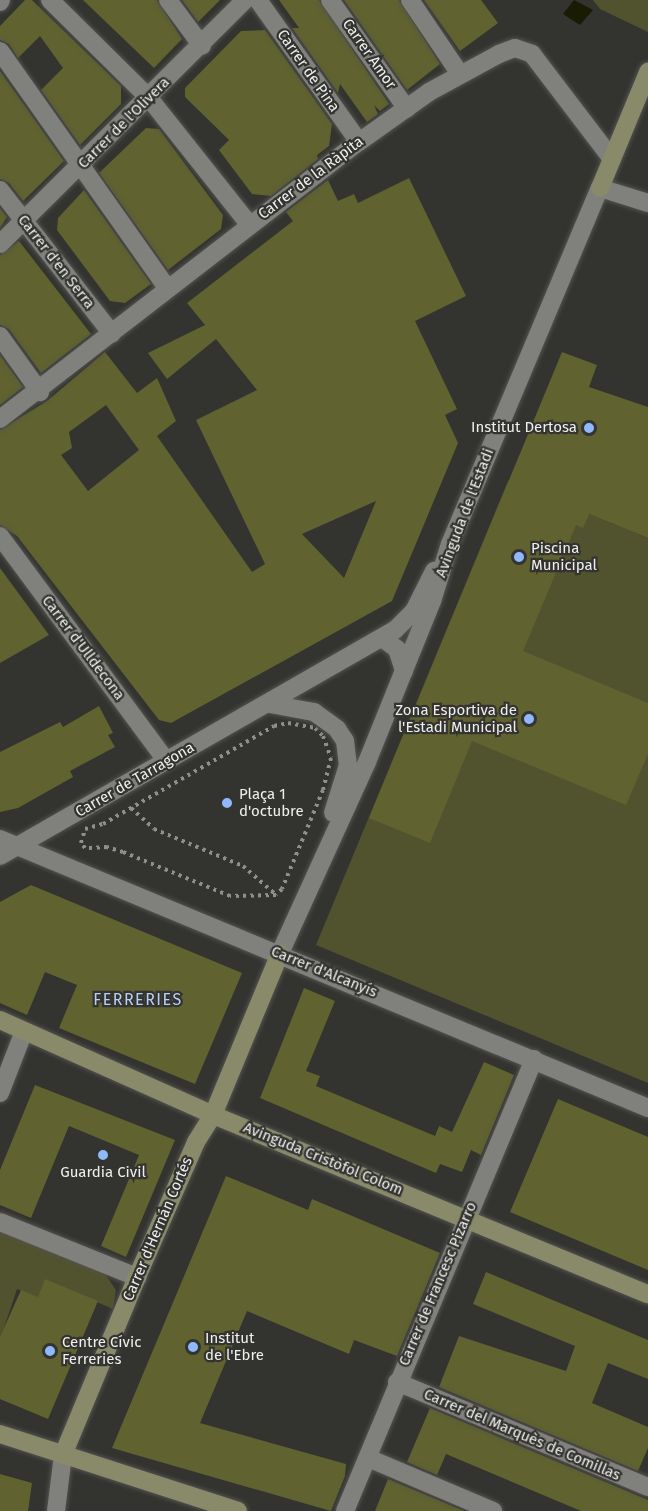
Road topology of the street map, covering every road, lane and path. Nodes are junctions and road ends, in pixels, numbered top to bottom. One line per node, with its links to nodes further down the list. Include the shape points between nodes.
1 (50, 0): 11 (street)
2 (168, 0): 7 (street)
3 (245, 0): 7 (street, Carrer de l'Olivera)
4 (258, 0): 13 (street, Carrer de Pina)
5 (330, 0): 12 (street, Carrer Amor)
6 (410, 0): 10 (street)
7 (202, 46): 11 (street, Carrer de l'Olivera)
8 (0, 51): 15 (street)
9 (648, 72): 14 (street, Avinguda de l'Estadi)
10 (460, 74): 12 (street, Carrer de la Ràpita); 14 (street, Carrer de la Ràpita, via 515,48 532,54)
11 (149, 98): 15 (street, Carrer de l'Olivera); 20 (street)
12 (407, 109): 13 (street, Carrer de la Ràpita)
13 (359, 142): 20 (street, Carrer de la Ràpita)
14 (612, 159): 16 (street, Avinguda de l'Estadi)
15 (82, 166): 19 (street, Carrer de l'Olivera); 22 (street)
16 (600, 188): 18 (street); 28 (street, Avinguda de l'Estadi)
17 (0, 190): 19 (street, Carrer d'en Serra)
18 (648, 203)
19 (24, 221): 21 (street, Carrer de l'Olivera); 23 (street, Carrer d'en Serra)
20 (249, 224): 22 (street, Carrer de la Ràpita)
21 (0, 244)
22 (167, 288): 23 (street, Carrer de la Ràpita)
23 (112, 334): 25 (street, Carrer de la Ràpita)
24 (0, 336): 25 (street)
25 (40, 392): 26 (street, Carrer de la Ràpita)
26 (0, 419)
27 (0, 536): 32 (street, Carrer d'Ulldecona)
28 (450, 544): 29 (street, Carrer de Tarragona, via 414,611); 30 (street, Avinguda de l'Estadi)
29 (382, 638): 30 (street, via 397,649); 31 (street, Carrer de Tarragona)
30 (404, 671): 37 (street, Avinguda de l'Estadi, via 331,845)
31 (270, 704): 32 (street, Carrer de Tarragona); 37 (street, via 314,712 337,729 345,741 348,765)
32 (166, 760): 35 (street, Carrer de Tarragona)
33 (131, 808): 38 (path, via 154,828 243,867); 38 (path, via 104,824 85,829 81,843 85,848 107,847 123,852 230,896); 38 (path, via 274,726 303,724 315,728 328,746 330,771 282,890)
34 (0, 839): 35 (street, Carrer d'Alcanyís)
35 (18, 846): 36 (street, Carrer de Tarragona); 39 (street, Carrer d'Alcanyís)
36 (0, 856)
37 (314, 872): 39 (street, Avinguda de l'Estadi)
38 (276, 895)
39 (280, 954): 42 (street, Carrer d'Alcanyís); 45 (street, Carrer d'Hernán Cortés)
40 (0, 1020): 41 (street, Avinguda Cristòfol Colom)
41 (24, 1031): 43 (street); 45 (street, Avinguda Cristòfol Colom)
42 (534, 1059): 44 (street, Carrer d'Alcanyís); 46 (street, Carrer de Francesc Pizarro)
43 (0, 1093)
44 (648, 1108)
45 (213, 1114): 46 (street, Avinguda Cristòfol Colom); 48 (street, Carrer d'Hernán Cortés, via 196,1142)
46 (465, 1218): 49 (street, Avinguda Cristòfol Colom); 50 (street, Carrer de Francesc Pizarro)
47 (0, 1222): 48 (street)
48 (136, 1277): 52 (street, Carrer d'Hernán Cortés)
49 (648, 1294)
50 (397, 1382): 53 (street, Carrer de Francesc Pizarro); 54 (street, Carrer del Marquès de Comillas)
51 (0, 1434): 52 (street)
52 (63, 1455): 55 (street, Carrer d'Hernán Cortés); 56 (street)
53 (368, 1458): 57 (street, Carrer de Francesc Pizarro); 58 (street)
54 (648, 1487)
55 (56, 1511)
56 (238, 1511)
57 (345, 1511)
58 (493, 1511)

